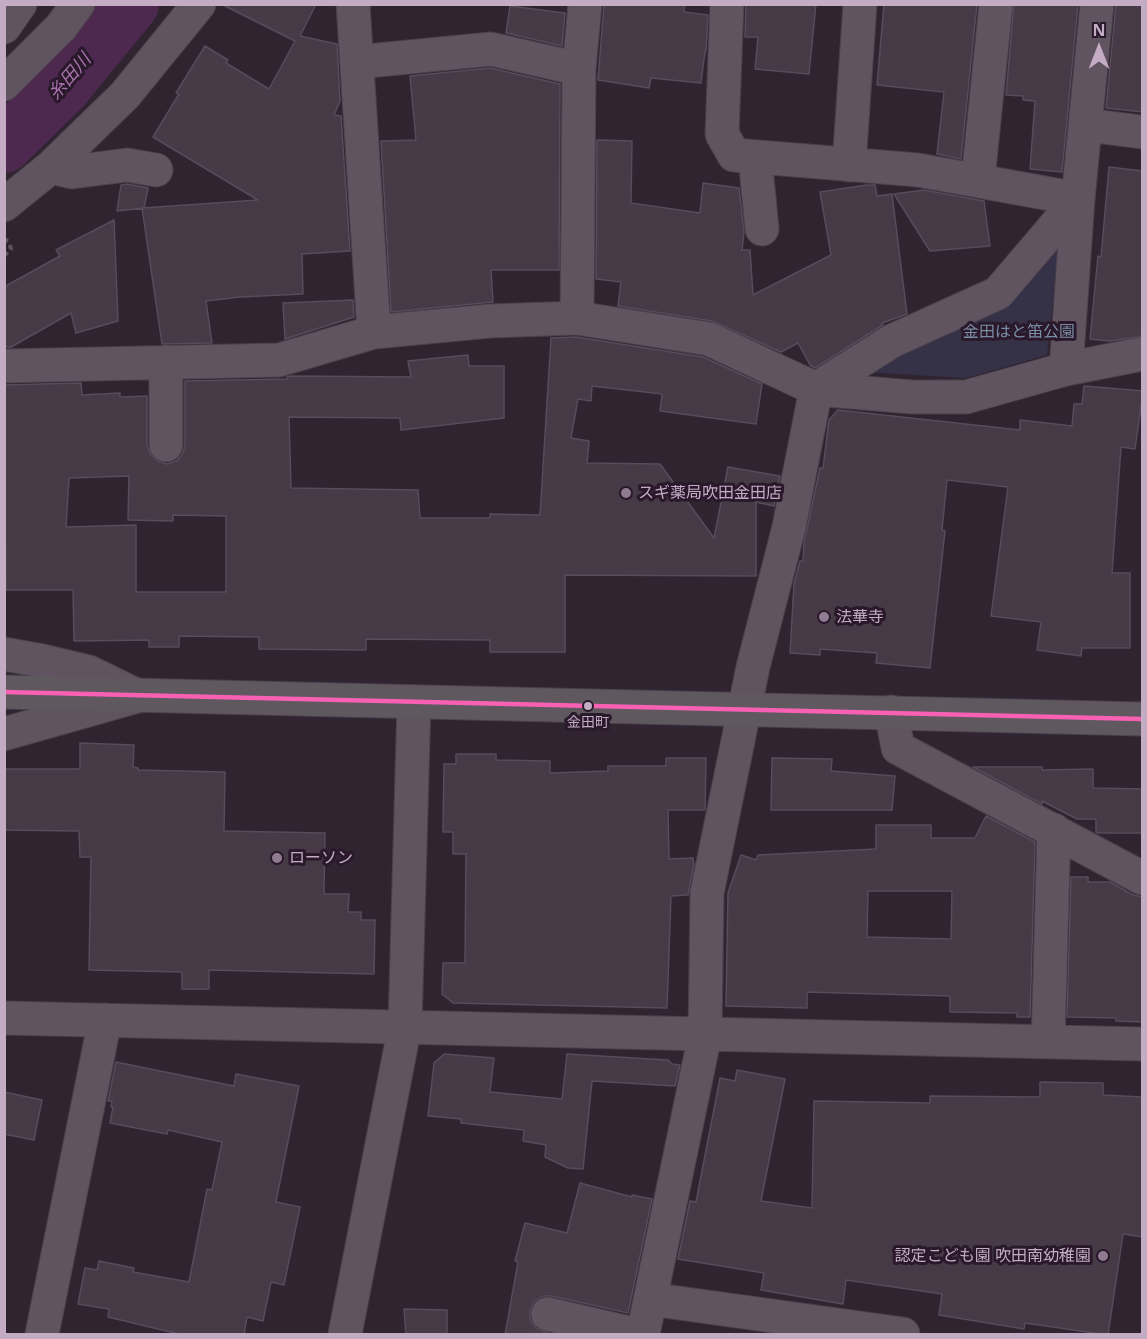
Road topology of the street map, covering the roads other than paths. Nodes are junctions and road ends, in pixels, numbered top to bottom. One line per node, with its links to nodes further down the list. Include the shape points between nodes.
1 (20, 4): 10 (street)
2 (78, 4): 13 (street, via 61,27)
3 (199, 4): 18 (street, via 125,95)
4 (353, 4): 11 (street)
5 (585, 4): 12 (street)
6 (726, 4): 16 (street, via 722,134 734,155)
7 (860, 4): 17 (street)
8 (996, 4): 20 (street)
9 (1097, 4): 14 (street)
10 (4, 27)
11 (357, 62): 12 (street, via 491,49); 25 (street)
12 (579, 69): 24 (street)
13 (4, 84)
14 (1086, 125): 15 (street); 21 (street)
15 (1143, 132)
16 (755, 157): 17 (street); 23 (street)
17 (849, 165): 20 (street)
18 (51, 167): 19 (street, via 72,172 127,165); 22 (street)
19 (156, 170)
20 (978, 179): 21 (street)
21 (1078, 199): 29 (street); 30 (street, via 998,293 892,341)
22 (4, 206)
23 (762, 229)
24 (577, 318): 25 (street); 30 (street, via 709,339)
25 (374, 332): 27 (street, via 279,360)
26 (1143, 354): 29 (street)
27 (166, 362): 28 (street); 31 (street)
28 (4, 366)
29 (1066, 369): 30 (street, via 966,397)
30 (816, 389): 36 (street, via 789,527)
31 (166, 445)
32 (4, 654): 34 (street, via 89,672)
33 (4, 692): 34 (highway)
34 (138, 696): 35 (highway); 39 (street)
35 (414, 702): 36 (highway); 44 (street)
36 (744, 709): 37 (highway); 45 (street, via 707,893)
37 (891, 712): 38 (highway); 40 (street, via 898,748)
38 (1143, 719)
39 (4, 734)
40 (1054, 830): 41 (street); 46 (street)
41 (1143, 878)
42 (4, 1018): 43 (street)
43 (105, 1020): 44 (street); 50 (street)
44 (405, 1026): 45 (street); 51 (street)
45 (705, 1035): 46 (street); 48 (street)
46 (1048, 1042): 47 (street)
47 (1143, 1044)
48 (650, 1299): 53 (street); 54 (street)
49 (548, 1314): 52 (street)
50 (42, 1335)
51 (345, 1335)
52 (634, 1335)
53 (643, 1335)
54 (903, 1335)

